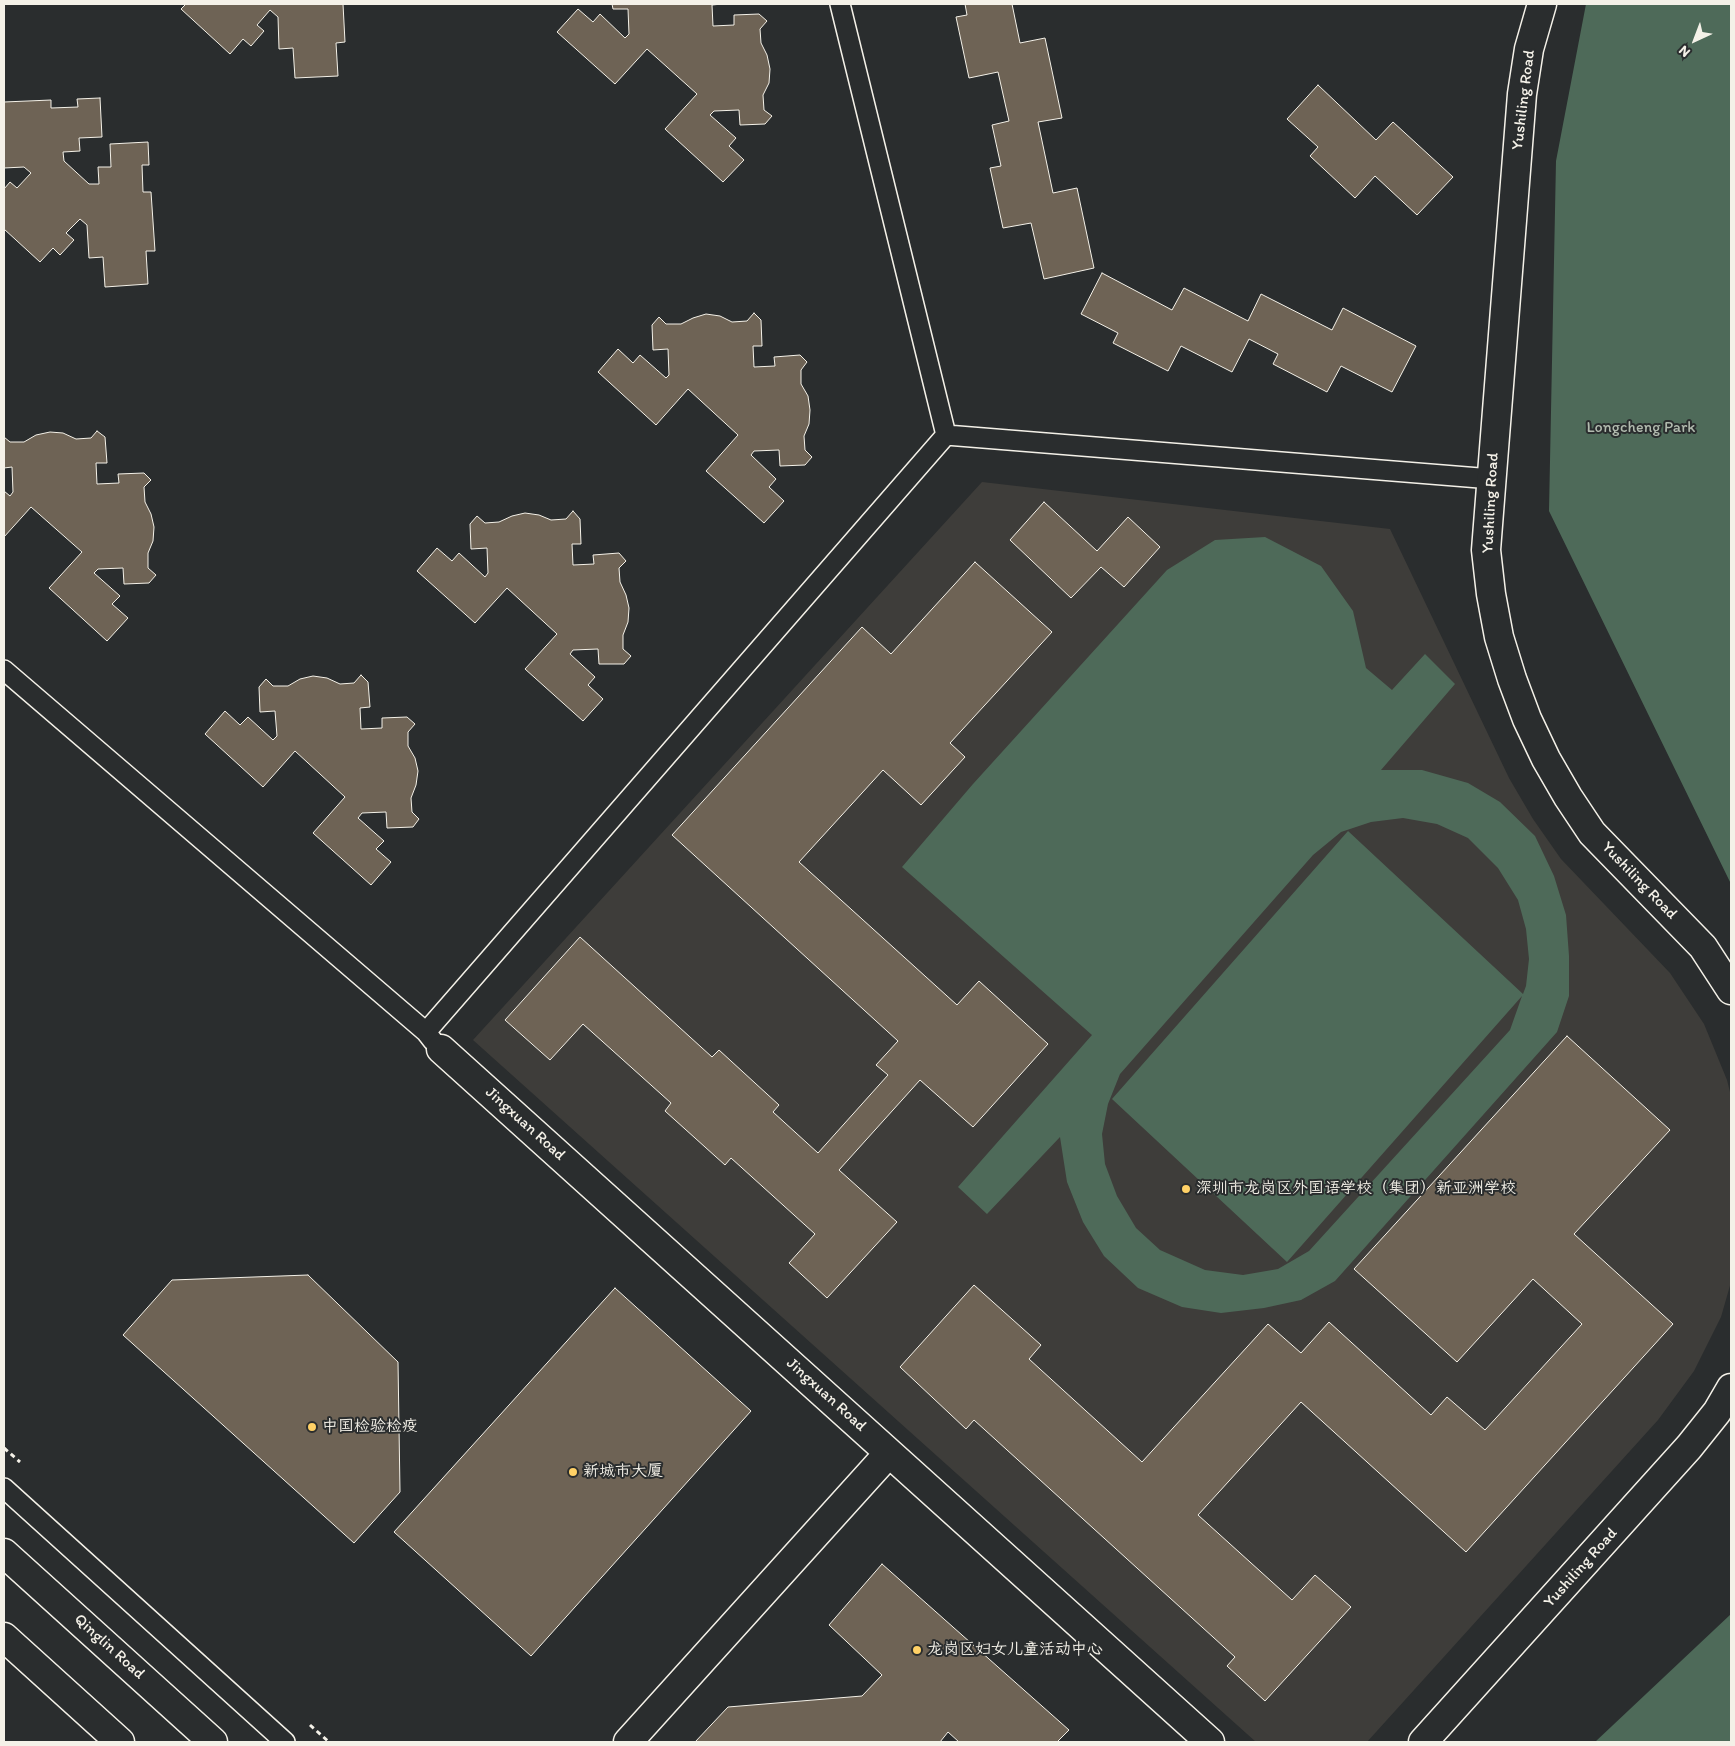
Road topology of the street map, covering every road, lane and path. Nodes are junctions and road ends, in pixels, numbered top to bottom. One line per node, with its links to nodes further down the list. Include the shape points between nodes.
1 (840, 4): 3 (lane)
2 (1542, 4): 4 (street, Yushiling Road, via 1529,50 1522,94)
3 (946, 435): 4 (lane); 7 (lane)
4 (1492, 478): 6 (street, Yushiling Road, via 1486,550 1491,594 1499,637 1527,719 1563,789 1592,833 1702,947)
5 (4, 670): 7 (lane)
6 (1731, 990)
7 (433, 1041): 9 (street, Jingxuan Road)
8 (1731, 1388): 18 (street, Yushiling Road, via 1717,1412 1689,1447)
9 (889, 1453): 16 (street); 17 (street, Jingxuan Road)
10 (4, 1488): 15 (lane)
11 (4, 1553): 14 (street, Qinglin Road)
12 (4, 1637): 13 (street)
13 (120, 1742)
14 (214, 1742)
15 (284, 1742)
16 (628, 1742)
17 (1210, 1742)
18 (1423, 1742)

